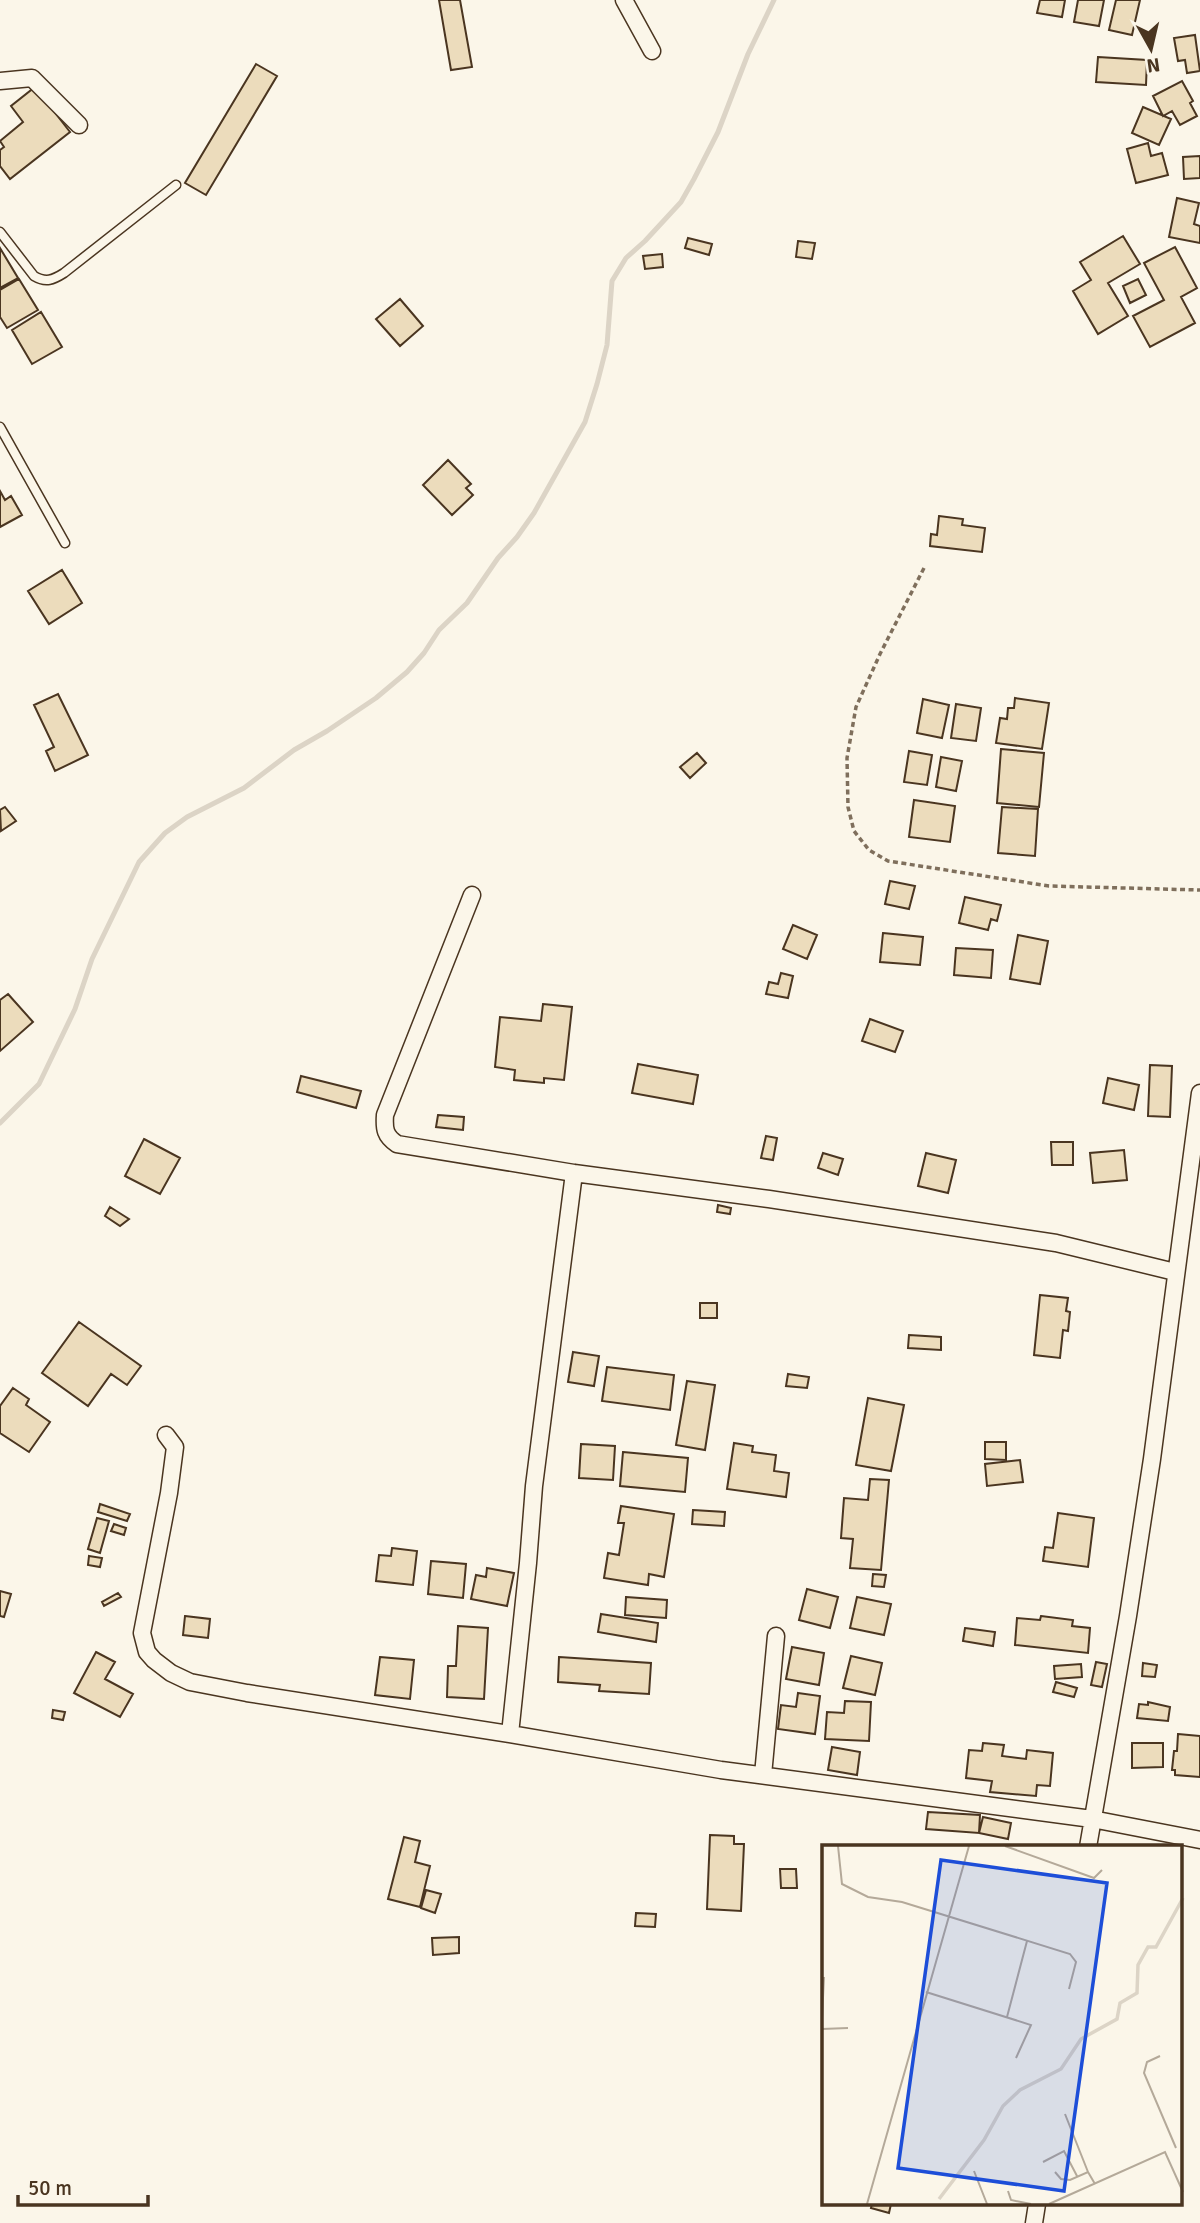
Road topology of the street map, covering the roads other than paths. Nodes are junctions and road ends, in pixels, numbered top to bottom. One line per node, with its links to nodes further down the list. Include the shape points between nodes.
1 (624, 0): 2 (street)
2 (652, 51)
3 (0, 81): 4 (street, via 32,78)
4 (79, 125)
5 (176, 186): 6 (lane, via 49,281 34,276)
6 (0, 232)
7 (0, 427): 8 (lane)
8 (65, 543)
9 (472, 895): 11 (street, via 384,1115 384,1128 388,1138 397,1143)
10 (1200, 1093): 12 (street)
11 (574, 1173): 12 (street, via 1056,1243); 15 (street, via 534,1486)
12 (1175, 1272): 17 (street, via 1128,1616)
13 (166, 1435): 15 (street, via 175,1447 142,1633 153,1660 190,1682)
14 (776, 1636): 16 (street)
15 (509, 1734): 16 (street)
16 (762, 1775): 17 (street)
17 (1091, 1819): 18 (street); 19 (street)
18 (1200, 1840)
19 (1088, 1845)

